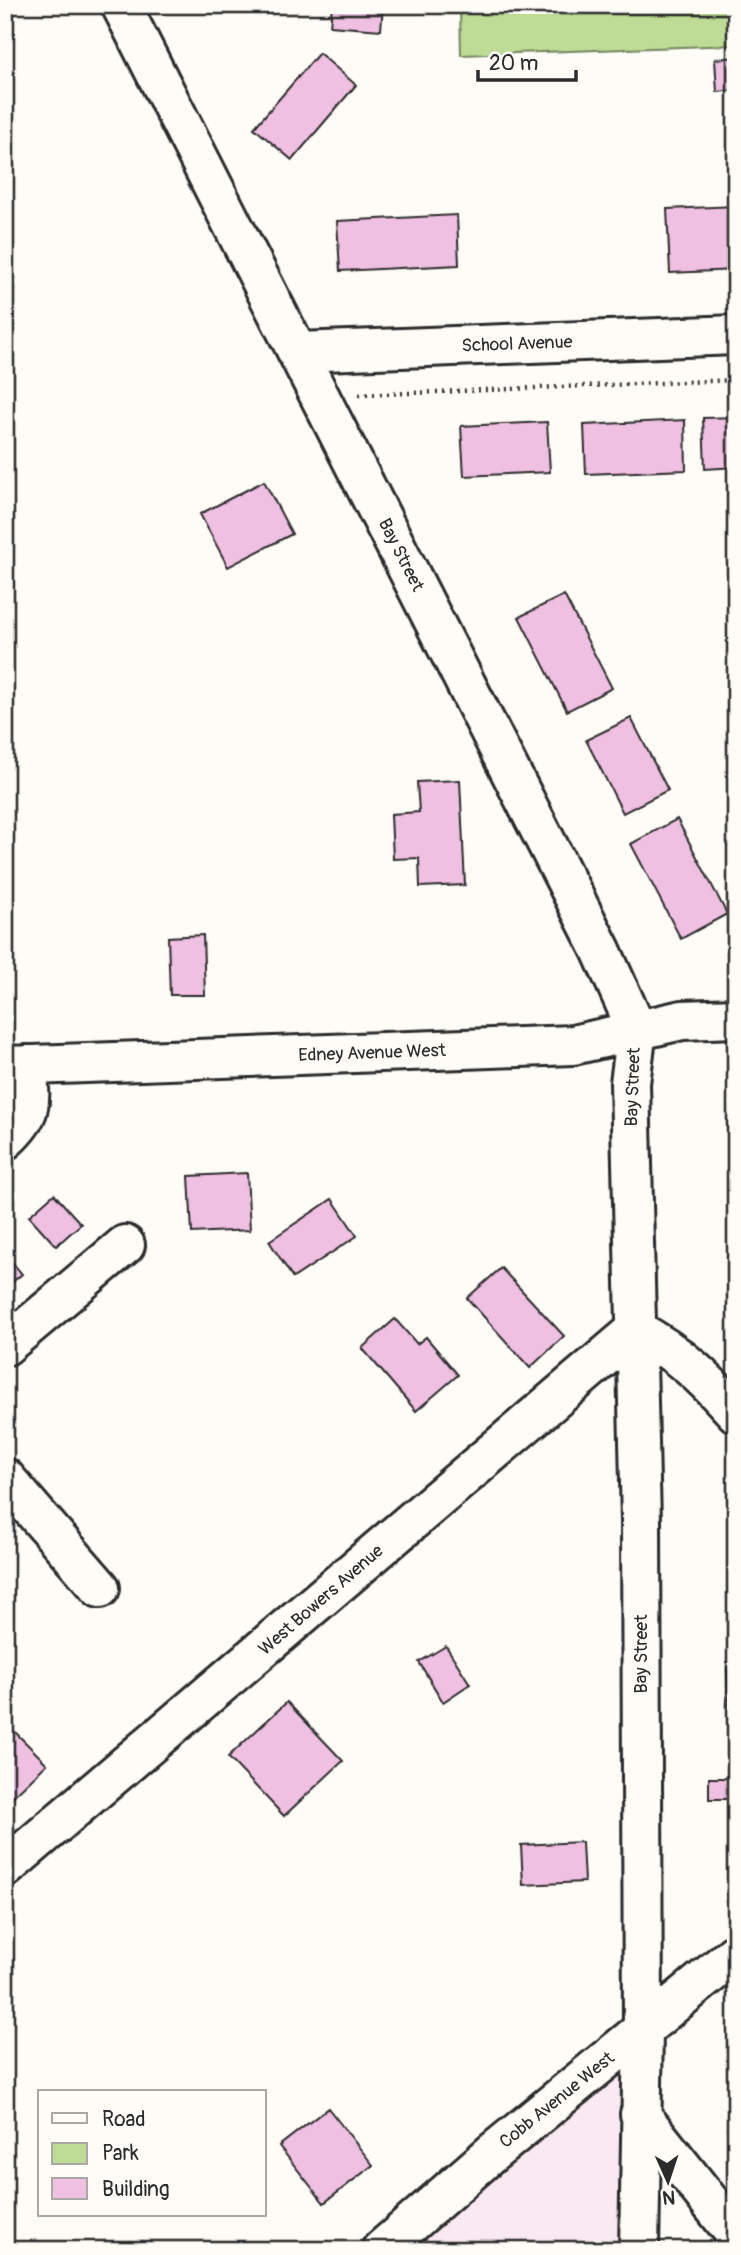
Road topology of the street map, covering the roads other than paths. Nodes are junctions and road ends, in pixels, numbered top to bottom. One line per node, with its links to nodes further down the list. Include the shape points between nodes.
1 (123, 6): 3 (street, Bay Street)
2 (736, 335): 3 (street, School Avenue)
3 (298, 352): 5 (street, Bay Street, via 601,950)
4 (736, 1018): 5 (street, Edney Avenue West, via 682,1020)
5 (637, 1030): 6 (street, Edney Avenue West, via 573,1045); 9 (street, Bay Street, via 630,1083)
6 (16, 1065): 7 (street, via 30,1107)
7 (5, 1140)
8 (125, 1245): 10 (street)
9 (636, 1330): 11 (street, via 674,1351); 14 (street, West Bowers Avenue); 16 (street, Bay Street)
10 (5, 1346)
11 (736, 1413)
12 (5, 1478): 13 (street)
13 (100, 1588)
14 (5, 1868)
15 (736, 1954): 16 (street, Cobb Avenue West)
16 (643, 2031): 17 (street, Bay Street); 19 (street, Cobb Avenue West)
17 (640, 2114): 18 (street); 20 (street, Bay Street)
18 (736, 2235)
19 (382, 2250)
20 (639, 2250)

